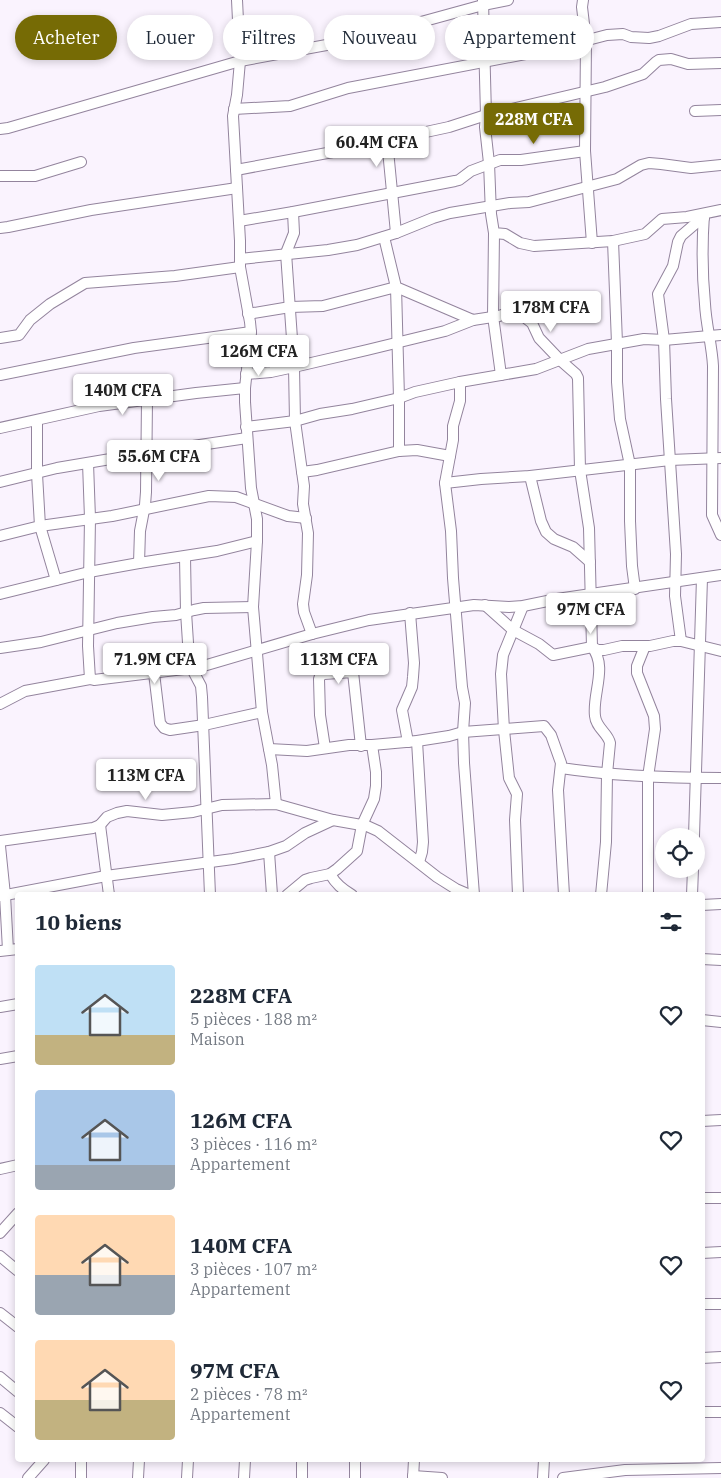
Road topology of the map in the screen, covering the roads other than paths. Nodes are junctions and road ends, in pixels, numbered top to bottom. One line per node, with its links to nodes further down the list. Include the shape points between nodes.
1 (238, 0): 10 (street)
2 (508, 0): 4 (street)
3 (583, 0): 5 (street)
4 (483, 3): 10 (street, via 359,38); 11 (street)
5 (583, 15)
6 (721, 22): 7 (street, via 691,24 649,38 617,34)
7 (594, 39)
8 (494, 60): 11 (street)
9 (586, 60): 13 (street)
10 (240, 61): 14 (street); 18 (street)
11 (484, 62): 14 (street, via 348,88 290,106); 17 (street)
12 (721, 63): 13 (street, via 688,64 672,59 659,60 643,74)
13 (586, 92): 17 (street); 20 (street)
14 (234, 109): 24 (street)
15 (721, 110): 16 (street)
16 (695, 111)
17 (486, 115): 19 (street, via 449,128); 22 (street)
18 (0, 129)
19 (387, 140): 24 (street); 28 (street)
20 (585, 151): 22 (street); 26 (street)
21 (81, 162): 25 (street, via 35,176)
22 (489, 163): 28 (street, via 471,170 459,180); 29 (street)
23 (721, 165): 26 (street, via 691,168 649,163 617,179)
24 (236, 170): 27 (street)
25 (0, 176)
26 (588, 186): 29 (street, via 530,202); 39 (street)
27 (237, 188): 33 (street); 34 (street, via 91,210)
28 (392, 194): 31 (street); 35 (street)
29 (491, 206): 35 (street, via 450,213); 36 (street)
30 (721, 210): 32 (street)
31 (293, 212): 33 (street); 40 (street, via 294,233)
32 (704, 216): 38 (street, via 662,219 645,234); 48 (street, via 704,296); 51 (street, via 681,236 673,266 658,294)
33 (239, 221): 41 (street)
34 (0, 228)
35 (396, 233): 37 (street)
36 (494, 233): 39 (street, via 534,246); 45 (street)
37 (384, 237): 40 (street, via 328,250); 42 (street)
38 (613, 241): 39 (street); 53 (street)
39 (592, 242)
40 (286, 253): 41 (street); 43 (street)
41 (240, 263): 44 (street); 50 (street, via 175,276 85,283 50,304 30,320 19,335)
42 (396, 287): 43 (street, via 323,306); 46 (street); 52 (street)
43 (290, 307): 44 (street); 55 (street)
44 (248, 314): 47 (street)
45 (493, 316): 46 (street); 54 (street, via 512,312 524,315 539,338); 58 (street)
46 (473, 320): 52 (street)
47 (251, 332): 56 (street, via 134,348); 57 (street)
48 (710, 335): 49 (street); 51 (street); 71 (street, via 712,415)
49 (721, 335)
50 (0, 338)
51 (664, 340): 53 (street); 72 (street)
52 (397, 343): 55 (street); 61 (street)
53 (617, 343): 54 (street, via 588,348); 74 (street, via 620,419)
54 (560, 360): 58 (street, via 536,369); 75 (street, via 578,378)
55 (294, 367): 57 (street); 64 (street)
56 (0, 374)
57 (246, 374): 60 (street)
58 (501, 375): 59 (street)
59 (460, 382): 61 (street); 70 (street, via 460,401)
60 (245, 388): 62 (street); 65 (street)
61 (399, 398): 64 (street); 68 (street)
62 (147, 400): 63 (street, via 99,406); 69 (street)
63 (37, 421): 66 (street); 77 (street)
64 (295, 421): 65 (street); 76 (street)
65 (246, 427): 67 (street)
66 (0, 428)
67 (247, 438): 69 (street); 81 (street)
68 (398, 451): 70 (street, via 417,450); 76 (street)
69 (146, 453): 73 (street); 82 (street)
70 (450, 456): 80 (street)
71 (717, 458): 72 (street); 86 (street, via 712,515)
72 (670, 460): 74 (street); 96 (street)
73 (88, 463): 77 (street); 83 (street)
74 (630, 465): 75 (street); 97 (street)
75 (580, 470): 78 (street); 90 (street, via 589,528)
76 (302, 472): 84 (street)
77 (38, 474): 79 (street); 85 (street)
78 (530, 476): 80 (street); 90 (street, via 546,532)
79 (0, 482)
80 (445, 483): 103 (street)
81 (254, 504): 82 (street, via 236,497 210,496); 84 (street, via 288,516); 88 (street)
82 (144, 509): 83 (street); 91 (street)
83 (90, 518): 85 (street); 92 (street)
84 (306, 518): 108 (street, via 308,554 303,604)
85 (40, 526): 87 (street); 95 (street)
86 (721, 535)
87 (0, 536)
88 (257, 541): 89 (street); 102 (street)
89 (185, 556): 91 (street); 104 (street)
90 (590, 562): 99 (street)
91 (139, 563): 92 (street)
92 (89, 572): 95 (street); 106 (street)
93 (721, 575): 94 (street)
94 (702, 578): 96 (street); 111 (street)
95 (56, 580): 98 (street)
96 (675, 581): 97 (street); 109 (street)
97 (635, 589): 99 (street)
98 (0, 594)
99 (591, 595): 101 (street); 113 (street)
100 (484, 606): 101 (street); 103 (street); 107 (street)
101 (523, 606): 107 (street)
102 (253, 607): 104 (street, via 204,608); 114 (street)
103 (456, 608): 105 (street); 123 (street, via 465,703)
104 (186, 612): 106 (street); 116 (street)
105 (410, 613): 108 (street); 124 (street, via 413,677 402,710)
106 (89, 629): 112 (street, via 64,637); 118 (street)
107 (513, 630): 113 (street, via 553,655); 122 (street, via 503,655 501,674)
108 (312, 634): 114 (street)
109 (681, 641): 110 (street); 111 (street)
110 (645, 646): 113 (street); 131 (street, via 636,666 654,716)
111 (700, 647): 115 (street); 132 (street)
112 (0, 648)
113 (592, 648): 130 (street, via 597,653 599,665 595,719 610,743)
114 (257, 651): 116 (street); 120 (street)
115 (721, 651)
116 (192, 668): 117 (street); 121 (street, via 201,686)
117 (154, 672): 118 (street); 121 (street, via 160,724 170,730)
118 (90, 679): 119 (street, via 25,691)
119 (0, 704)
120 (262, 712): 121 (street); 128 (street)
121 (204, 725): 135 (street)
122 (504, 730): 123 (street); 129 (street, via 544,726 551,735); 158 (street, via 509,778 517,794)
123 (463, 732): 124 (street); 157 (street)
124 (412, 741): 125 (street); 144 (street, via 423,842)
125 (372, 745): 126 (street); 138 (street, via 376,786 374,799)
126 (360, 746): 127 (street); 127 (street, via 353,672 340,672 324,674 318,679)
127 (325, 748): 128 (street, via 307,751)
128 (269, 749): 134 (street)
129 (561, 768): 130 (street); 159 (street, via 558,790)
130 (607, 774): 131 (street); 160 (street)
131 (648, 777): 132 (street); 161 (street)
132 (696, 778): 133 (street); 139 (street)
133 (721, 778)
134 (276, 804): 135 (street, via 222,804); 136 (street)
135 (207, 808): 137 (street, via 162,815 127,811 107,817); 143 (street)
136 (333, 820): 138 (street); 142 (street)
137 (100, 825): 140 (street, via 86,830); 146 (street)
138 (362, 825): 144 (street, via 378,831); 145 (street, via 357,851)
139 (694, 828)
140 (0, 841)
141 (0, 846): 164 (street)
142 (269, 852): 143 (street); 153 (street)
143 (208, 861): 146 (street); 152 (street)
144 (419, 862): 156 (street)
145 (330, 874): 154 (street, via 304,880); 155 (street, via 336,884)
146 (106, 876): 148 (street); 151 (street)
147 (693, 878): 162 (street)
148 (65, 884): 149 (street); 150 (street)
149 (19, 892)
150 (66, 892)
151 (109, 892)
152 (210, 892)
153 (272, 892)
154 (293, 892)
155 (347, 892)
156 (463, 892)
157 (474, 892)
158 (518, 892)
159 (564, 892)
160 (601, 892)
161 (648, 892)
162 (692, 892)
163 (15, 893): 164 (street)
164 (2, 895): 167 (street)
165 (721, 904): 166 (street)
166 (705, 905)
167 (8, 950)
168 (705, 959): 169 (street)
169 (721, 960)
170 (15, 1004): 171 (street)
171 (0, 1007)
172 (705, 1020): 173 (street)
173 (721, 1022)
174 (15, 1056): 175 (street)
175 (0, 1059)
176 (721, 1120): 177 (street)
177 (705, 1121)
178 (15, 1166): 179 (street)
179 (0, 1169)
180 (705, 1198): 181 (street)
181 (721, 1198)
182 (15, 1216): 183 (street)
183 (0, 1233)
184 (721, 1252): 185 (street)
185 (705, 1253)
186 (0, 1256): 187 (street)
187 (15, 1268)
188 (705, 1304): 189 (street)
189 (721, 1304)
190 (0, 1313): 191 (street)
191 (15, 1325)
192 (705, 1358): 193 (street)
193 (721, 1358)
194 (0, 1377): 195 (street)
195 (15, 1390)
196 (705, 1412): 197 (street)
197 (721, 1412)
198 (0, 1413): 199 (street)
199 (15, 1425)
200 (42, 1462): 212 (street)
201 (81, 1462): 213 (street)
202 (139, 1462): 214 (street)
203 (188, 1462): 215 (street)
204 (244, 1462): 216 (street)
205 (302, 1462): 217 (street)
206 (355, 1462): 218 (street)
207 (414, 1462): 211 (street)
208 (544, 1462): 220 (street)
209 (647, 1465): 210 (street); 221 (street)
210 (721, 1468)
211 (413, 1477): 219 (street)
212 (28, 1478)
213 (81, 1478)
214 (138, 1478)
215 (187, 1478)
216 (244, 1478)
217 (302, 1478)
218 (355, 1478)
219 (442, 1478)
220 (543, 1478)
221 (563, 1478)

